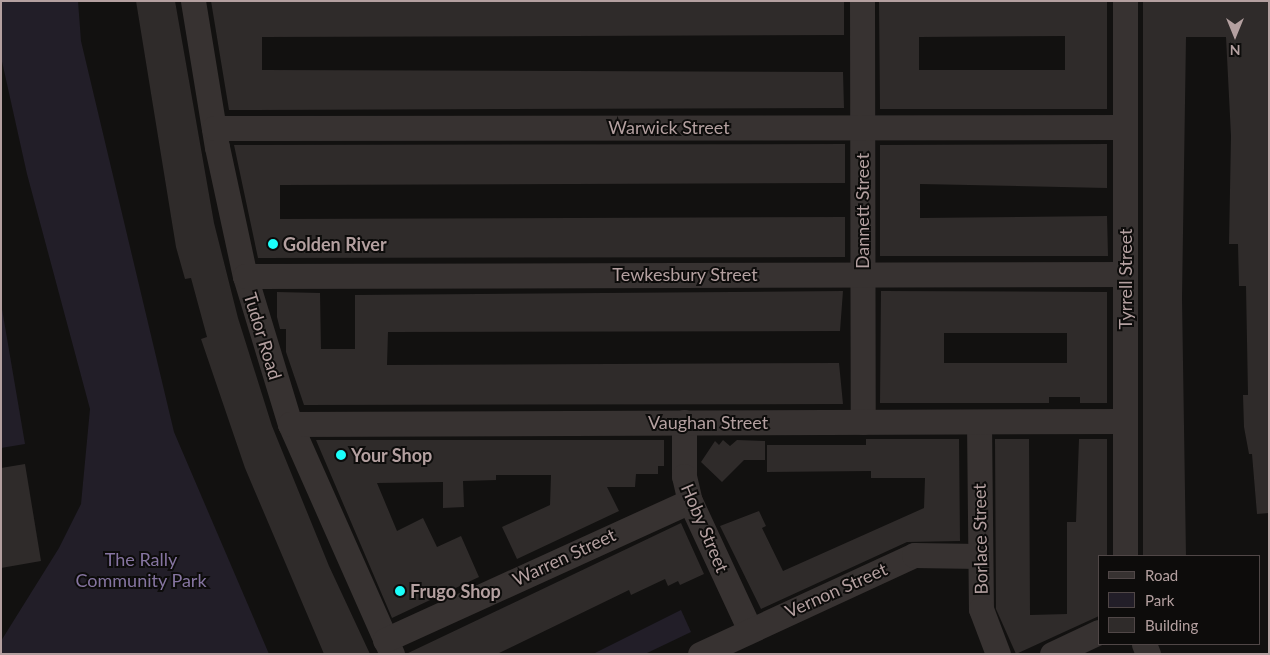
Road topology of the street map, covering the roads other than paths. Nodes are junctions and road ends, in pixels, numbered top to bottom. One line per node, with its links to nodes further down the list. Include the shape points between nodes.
1 (193, 1): 6 (street, Tudor Road)
2 (862, 1): 4 (street, Dannett Street)
3 (1125, 1): 5 (street, Tyrrell Street)
4 (863, 126): 5 (street, Warwick Street); 6 (street, Warwick Street); 7 (street, Dannett Street)
5 (1125, 127): 8 (street, Tyrrell Street)
6 (214, 128): 9 (street, Tudor Road)
7 (862, 274): 8 (street, Tewkesbury Street); 9 (street, Tewkesbury Street); 12 (street, Dannett Street)
8 (1125, 274): 10 (street, Tyrrell Street)
9 (245, 276): 14 (street, Tudor Road)
10 (1125, 421): 13 (street, Vaughan Street); 16 (street, Tyrrell Street)
11 (684, 422): 12 (street, Vaughan Street); 14 (street, Vaughan Street); 15 (street, Hoby Street, via 684,476)
12 (863, 422): 13 (street, Vaughan Street)
13 (979, 422): 17 (street, Borlace Street)
14 (290, 424): 20 (street, Tudor Road)
15 (690, 501): 18 (street, Hoby Street); 20 (street, Warren Street)
16 (1125, 555)
17 (980, 556): 18 (street, Vernon Street, via 914,555); 22 (street, Borlace Street, via 981,609)
18 (750, 630): 21 (street, Vernon Street)
19 (1098, 632): 23 (street)
20 (388, 647)
21 (700, 654)
22 (998, 654)
23 (1052, 654)

